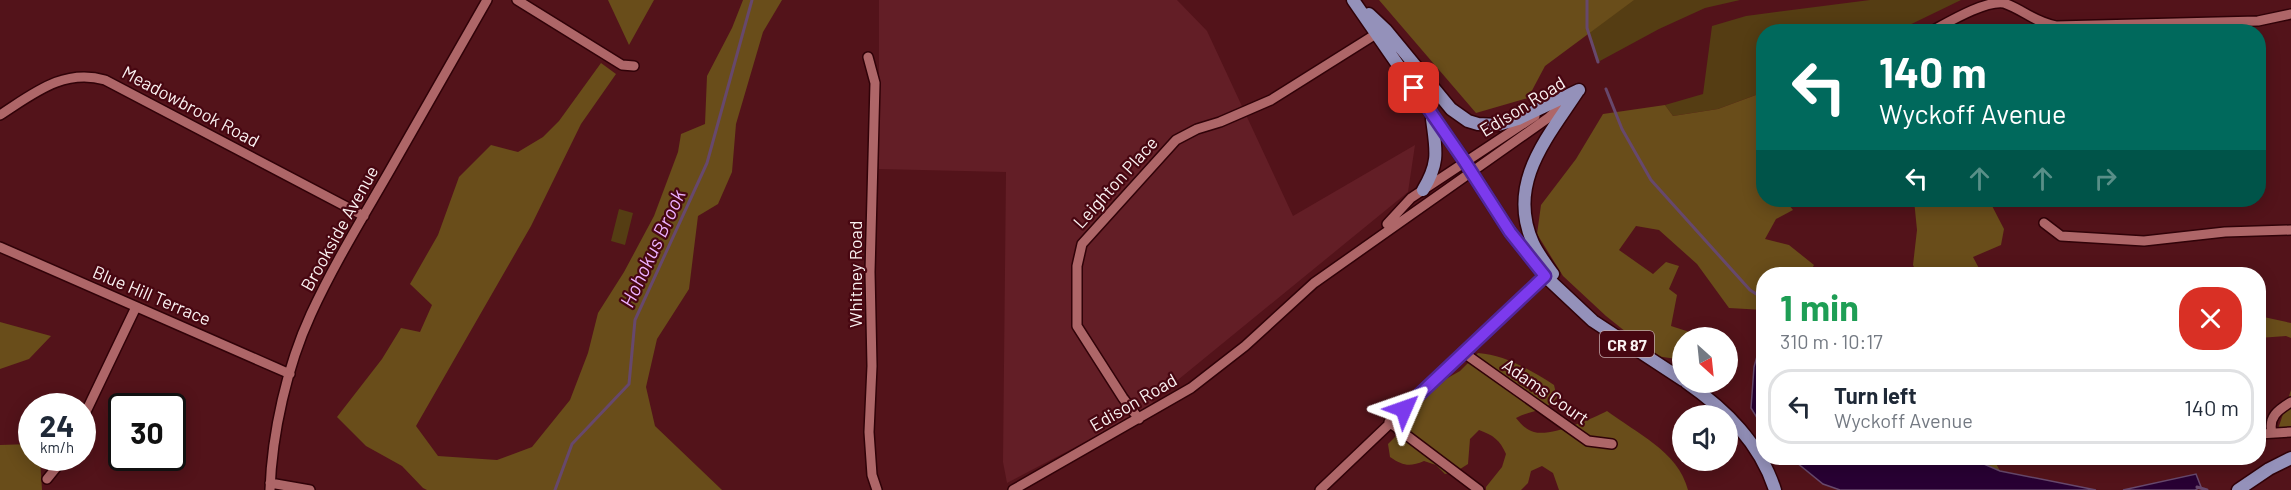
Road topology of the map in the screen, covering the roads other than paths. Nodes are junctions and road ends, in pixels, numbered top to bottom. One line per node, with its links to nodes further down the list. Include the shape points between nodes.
1 (487, 0): 16 (street, Brookside Avenue)
2 (517, 0): 10 (street, via 622,65)
3 (1353, 0): 8 (main road, CR 87); 11 (main road, via 1386,30 1451,109 1468,121 1498,125)
4 (2291, 14): 7 (street, via 2258,21)
5 (1945, 24): 6 (street, via 1997,2)
6 (2047, 24)
7 (2137, 24)
8 (1376, 34): 12 (main road, CR 87); 30 (street, Leighton Place, via 1270,100 1176,140 1082,243 1077,266 1077,326)
9 (868, 57): 43 (street, Whitney Road, via 875,83 869,432)
10 (634, 66)
11 (1579, 90): 14 (street, Edison Road); 22 (main road, via 1538,150 1525,203 1527,226 1534,243)
12 (1432, 114): 14 (main road, CR 87); 15 (main road, via 1437,153 1433,174)
13 (0, 115): 16 (street, Meadowbrook Road, via 47,84 60,79 96,77)
14 (1468, 167): 15 (street, Edison Road); 19 (street, Edison Road); 21 (main road, CR 87, via 1510,232)
15 (1423, 190): 19 (street, Edison Road)
16 (364, 216): 26 (street, Brookside Avenue, via 310,315)
17 (2044, 223): 18 (street, via 2061,236 2144,241)
18 (2291, 230)
19 (1373, 239): 30 (street, Edison Road, via 1314,283 1226,362)
20 (0, 247): 23 (street, Blue Hill Terrace)
21 (1545, 276): 22 (main road, CR 87); 24 (street)
22 (1567, 298): 25 (main road, CR 87, via 1617,339)
23 (136, 307): 26 (street, Blue Hill Terrace); 27 (street)
24 (1464, 353): 31 (street); 35 (street, Adams Court, via 1588,441)
25 (1672, 373)
26 (290, 374): 41 (street, Brookside Avenue, via 272,453)
27 (95, 393)
28 (1700, 393): 36 (main road, CR 87, via 1740,427)
29 (2291, 402): 34 (street, via 2274,415)
30 (1139, 419): 44 (street, Edison Road)
31 (1389, 422): 45 (street); 46 (street)
32 (2291, 432): 34 (street)
33 (2266, 434): 34 (street)
34 (2272, 434)
35 (1612, 444)
36 (1756, 450)
37 (2291, 458): 48 (main road)
38 (1765, 465): 47 (main road, CR 87)
39 (53, 471): 40 (street)
40 (47, 479)
41 (270, 487): 42 (street)
42 (310, 490)
43 (877, 490)
44 (1013, 490)
45 (1320, 490)
46 (1479, 490)
47 (1775, 490)
48 (2238, 490)

